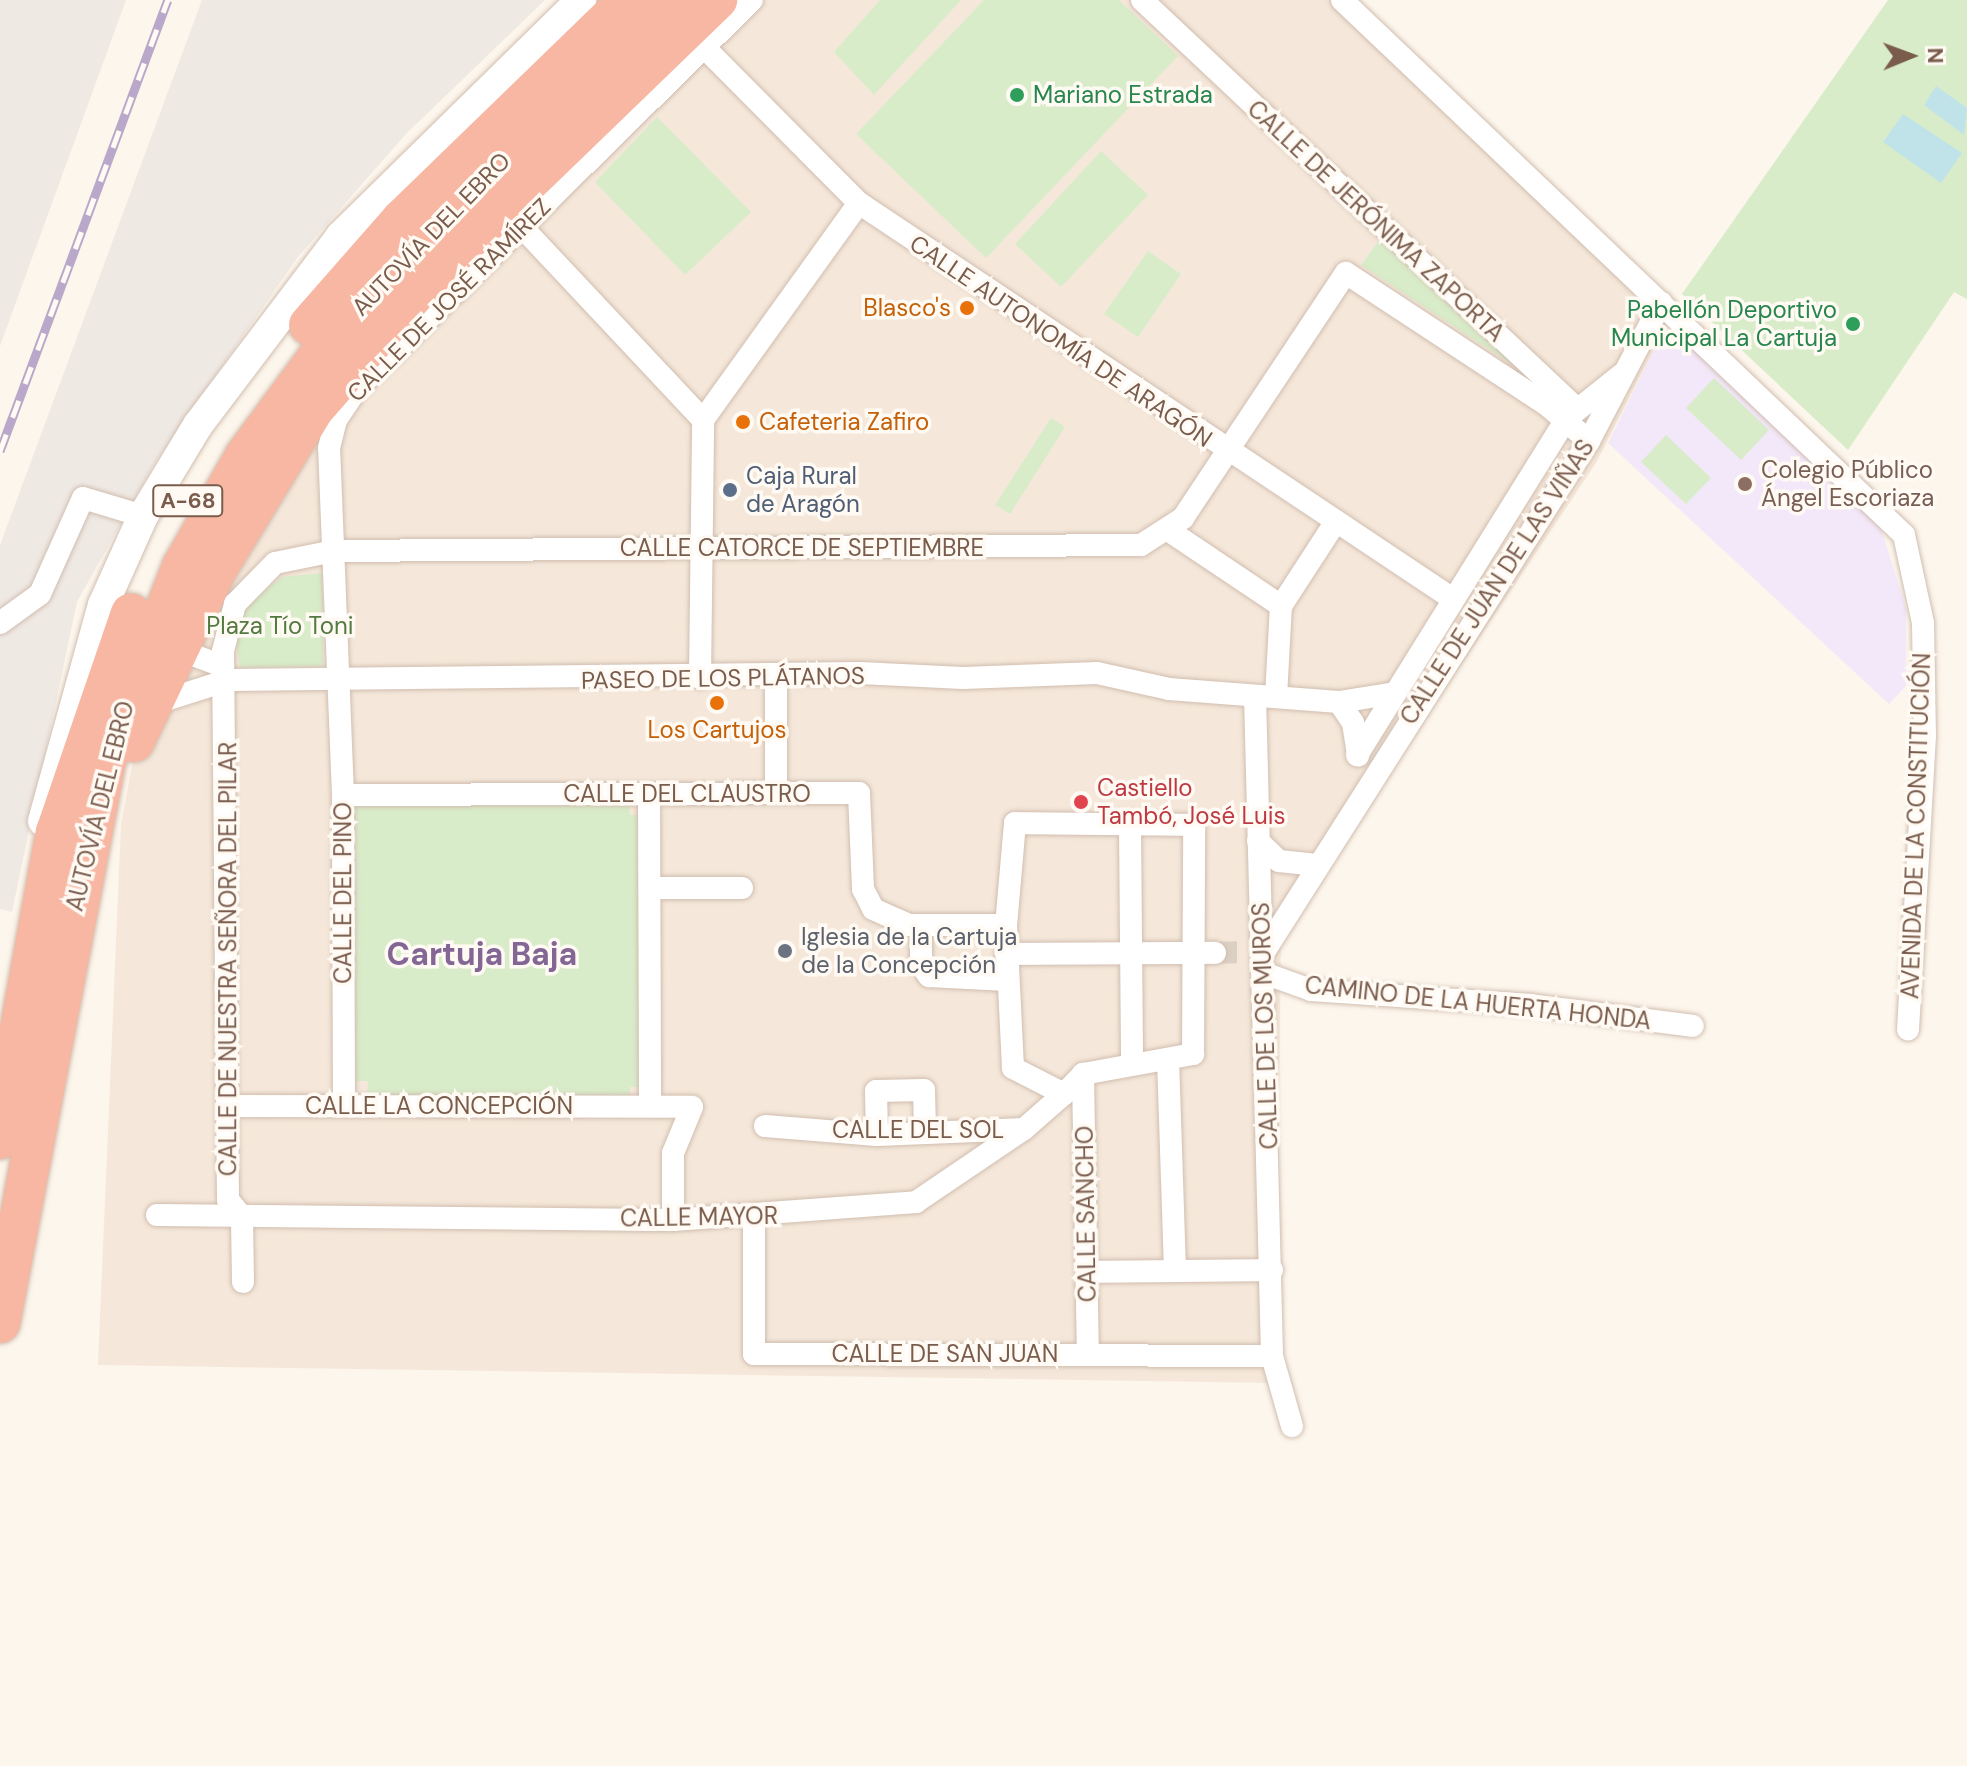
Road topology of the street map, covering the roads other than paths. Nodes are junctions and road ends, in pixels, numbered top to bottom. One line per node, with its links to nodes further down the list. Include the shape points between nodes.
1 (581, 0): 17 (street, via 406,167 286,300)
2 (628, 0): 66 (highway, AUTOVÍA DEL EBRO / A-68, via 344,282 237,418 171,530 106,669 60,818)
3 (672, 0): 51 (highway, AUTOVÍA DEL EBRO / A-68, via 382,283 245,456 182,567 132,681 90,827)
4 (717, 0): 25 (highway, via 372,337 263,484)
5 (752, 0): 8 (street, CALLE DE JOSÉ RAMÍREZ)
6 (1142, 0): 13 (street, CALLE DE JERÓNIMA ZAPORTA)
7 (1342, 0): 11 (street, AVENIDA DE LA CONSTITUCIÓN)
8 (704, 47): 9 (street, CALLE AUTONOMÍA DE ARAGÓN); 10 (street, CALLE DE JOSÉ RAMÍREZ)
9 (859, 203): 14 (street); 16 (street, CALLE AUTONOMÍA DE ARAGÓN)
10 (521, 226): 14 (street); 21 (street, CALLE DE JOSÉ RAMÍREZ, via 357,389 336,420 329,448)
11 (1661, 303): 12 (street, CALLE DE JUAN DE LAS VIÑAS); 53 (street, AVENIDA DE LA CONSTITUCIÓN, via 1904,535 1923,623 1925,721)
12 (1621, 375): 13 (street, CALLE DE JUAN DE LAS VIÑAS); 15 (street, CALLE DE JUAN DE LAS VIÑAS)
13 (1571, 414): 15 (street, CALLE DE JERÓNIMA ZAPORTA); 16 (street, CALLE DE JERÓNIMA ZAPORTA, via 1346,273); 22 (street, CALLE DE JUAN DE LAS VIÑAS)
14 (703, 420): 20 (street)
15 (1589, 441): 35 (street, CALLE DE JUAN DE LAS VIÑAS)
16 (1227, 454): 18 (street, CALLE AUTONOMÍA DE ARAGÓN); 19 (street)
17 (143, 516): 24 (street, via 83,498 40,594); 55 (street, via 103,605 63,736)
18 (1335, 523): 22 (street, CALLE AUTONOMÍA DE ARAGÓN); 23 (street)
19 (1171, 532): 20 (street, CALLE CATORCE DE SEPTIEMBRE, via 1141,545); 23 (street)
20 (701, 549): 21 (street, CALLE CATORCE DE SEPTIEMBRE); 28 (street)
21 (334, 551): 26 (street, via 286,558 253,580 227,621); 29 (street, CALLE DE JOSÉ RAMÍREZ)
22 (1450, 597): 30 (street, CALLE DE JUAN DE LAS VIÑAS)
23 (1281, 606): 31 (street, CALLE DE LOS MUROS)
24 (0, 623)
25 (179, 650): 26 (street); 33 (highway)
26 (225, 673): 29 (street, PASEO DE LOS PLÁTANOS); 33 (street, PASEO DE LOS PLÁTANOS); 59 (street, CALLE DE NUESTRA SEÑORA DEL PILAR)
27 (776, 675): 28 (street, PASEO DE LOS PLÁTANOS); 31 (street, PASEO DE LOS PLÁTANOS, via 1085,672); 36 (street)
28 (700, 678): 29 (street, PASEO DE LOS PLÁTANOS)
29 (339, 681): 38 (street, CALLE DEL PINO)
30 (1390, 694): 32 (street, PASEO DE LOS PLÁTANOS); 34 (street, CALLE DE JUAN DE LAS VIÑAS)
31 (1265, 697): 32 (street, PASEO DE LOS PLÁTANOS); 40 (street, CALLE DE LOS MUROS)
32 (1339, 702): 34 (street, via 1353,723)
33 (152, 705): 51 (highway, via 117,787)
34 (1357, 755): 35 (street)
35 (1365, 785): 41 (street, CALLE DE JUAN DE LAS VIÑAS)
36 (776, 793): 37 (street, CALLE DEL CLAUSTRO); 45 (street, CALLE DEL CLAUSTRO, via 861,795 868,903 888,919)
37 (649, 794): 38 (street, CALLE DEL CLAUSTRO); 42 (street)
38 (343, 795): 60 (street, CALLE DEL PINO)
39 (1130, 825): 44 (street, via 1015,823); 46 (street); 47 (street, via 1194,825)
40 (1258, 841): 41 (street, via 1279,861); 49 (street, CALLE DE LOS MUROS)
41 (1315, 865): 49 (street, CALLE DE JUAN DE LAS VIÑAS)
42 (651, 888): 43 (street); 61 (street)
43 (742, 888)
44 (1006, 925): 45 (street); 48 (street)
45 (921, 926): 50 (street, via 921,965 929,976)
46 (1128, 953): 47 (street); 48 (street); 56 (street)
47 (1204, 953): 54 (street, via 1193,1054)
48 (1006, 954): 50 (street)
49 (1259, 959): 52 (street, CAMINO DE LA HUERTA HONDA, via 1311,990 1530,1005); 71 (street, CALLE DE LOS MUROS)
50 (1007, 980): 58 (street, via 1013,1068)
51 (56, 1002): 75 (highway, AUTOVÍA DEL EBRO / A-68)
52 (1693, 1026)
53 (1908, 1030)
54 (1168, 1059): 56 (street); 72 (street)
55 (0, 1060)
56 (1132, 1063): 57 (street)
57 (1083, 1074): 58 (street, CALLE MAYOR); 73 (street, CALLE SANCHO)
58 (1064, 1094): 63 (street, CALLE MAYOR)
59 (229, 1106): 60 (street, CALLE LA CONCEPCIÓN); 68 (street, CALLE DE NUESTRA SEÑORA DEL PILAR, via 228,1200)
60 (344, 1106): 61 (street, CALLE LA CONCEPCIÓN)
61 (650, 1106): 70 (street, CALLE LA CONCEPCIÓN, via 692,1107 673,1153)
62 (765, 1126): 65 (street, CALLE DEL SOL)
63 (1024, 1129): 64 (street, CALLE DEL SOL); 69 (street, CALLE MAYOR, via 916,1202)
64 (925, 1132): 65 (street, CALLE DEL SOL); 65 (street, via 924,1090 876,1091)
65 (877, 1135)
66 (0, 1139)
67 (157, 1215): 68 (street, CALLE MAYOR)
68 (242, 1217): 70 (street, CALLE MAYOR); 74 (street, CALLE DE NUESTRA SEÑORA DEL PILAR)
69 (754, 1217): 70 (street, CALLE MAYOR); 76 (street, CALLE DE SAN JUAN, via 754,1354)
70 (673, 1220)
71 (1272, 1270): 72 (street); 77 (street, CALLE DE LOS MUROS)
72 (1175, 1271): 73 (street)
73 (1087, 1272): 76 (street, CALLE SANCHO)
74 (243, 1282)
75 (0, 1323)
76 (1088, 1354): 77 (street, CALLE DE SAN JUAN)
77 (1272, 1356): 78 (street, CALLE DE LOS MUROS)
78 (1292, 1426)

